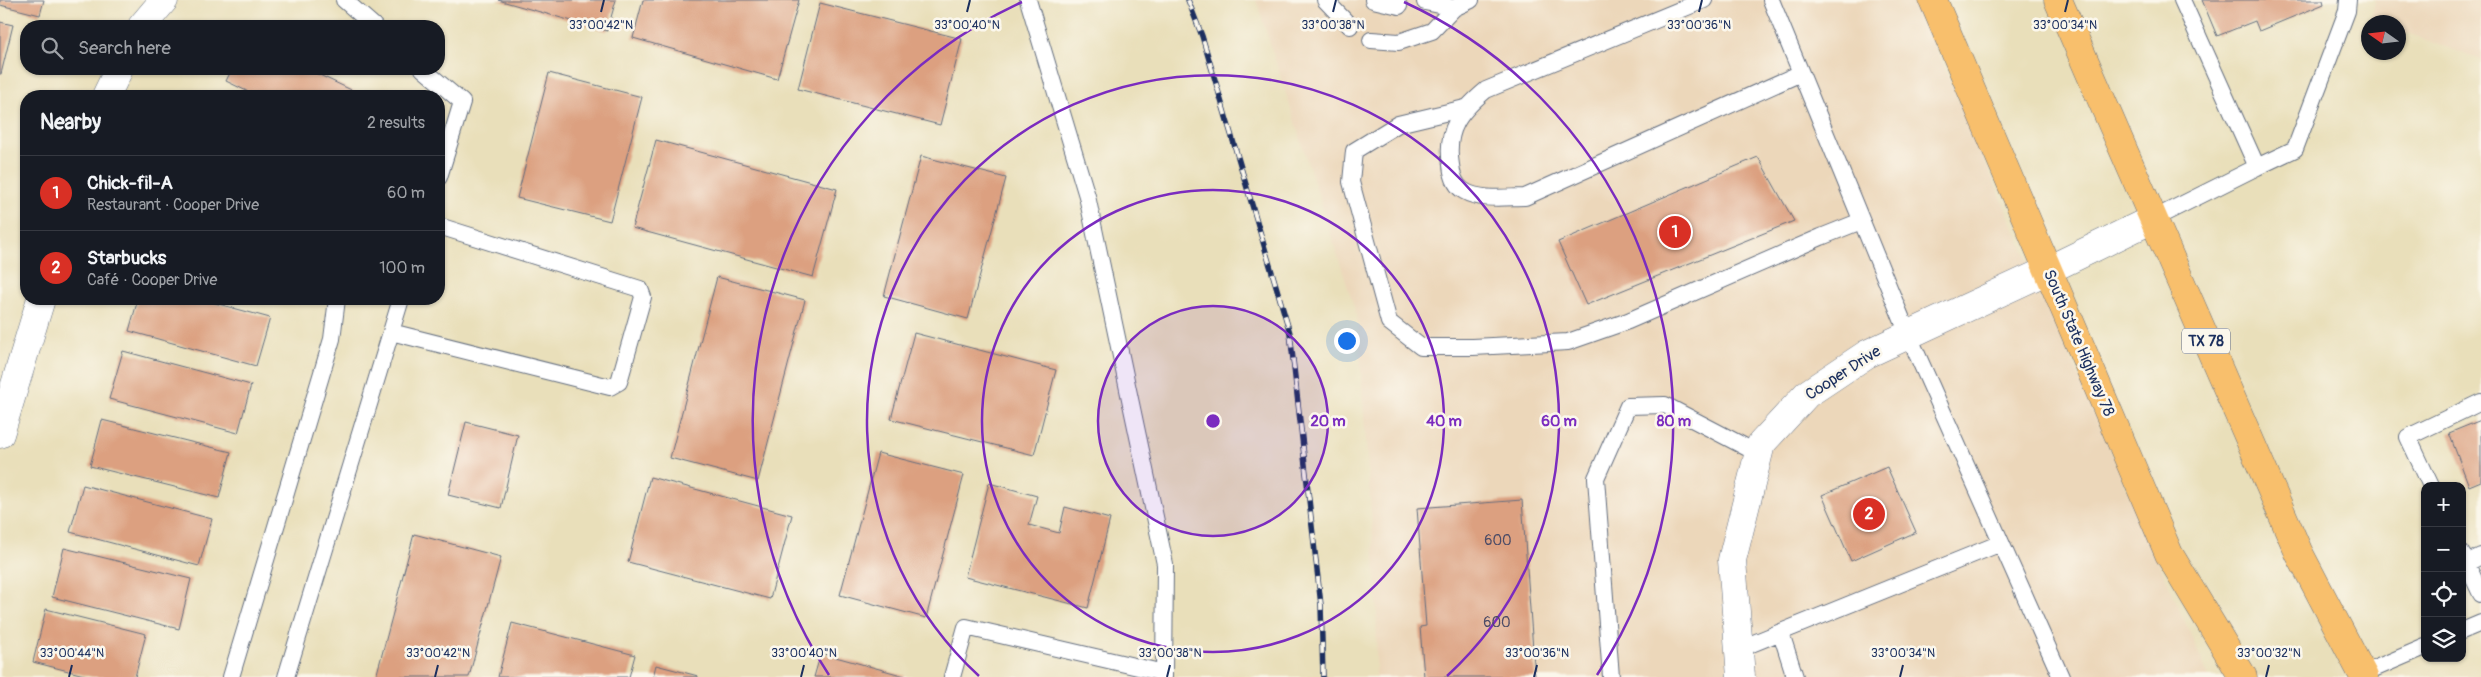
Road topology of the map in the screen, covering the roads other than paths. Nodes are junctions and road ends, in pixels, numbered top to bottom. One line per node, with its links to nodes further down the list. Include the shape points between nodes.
1 (164, 0): 16 (street)
2 (344, 0): 17 (lane)
3 (1028, 0): 48 (lane, via 1087,196 1165,564)
4 (1325, 0): 18 (lane)
5 (1372, 0): 14 (lane)
6 (1471, 0): 15 (lane)
7 (1704, 0): 24 (lane, via 1486,90)
8 (1771, 0): 20 (lane)
9 (1933, 0): 30 (main road, South State Highway 78)
10 (2058, 0): 27 (main road, TX 78)
11 (2182, 0): 26 (lane)
12 (2348, 0): 26 (lane, via 2347,11 2295,148)
13 (1425, 2): 15 (lane)
14 (1399, 6)
15 (1454, 8): 19 (lane, via 1432,30 1398,42)
16 (147, 20)
17 (367, 20)
18 (1350, 26)
19 (1371, 40)
20 (1801, 73): 24 (lane, via 1525,198 1484,197 1464,191 1452,178 1449,152 1452,129); 28 (lane)
21 (116, 75): 23 (street)
22 (430, 75): 25 (lane, via 462,102)
23 (109, 90)
24 (1465, 108): 28 (lane, via 1398,124 1354,152 1351,182 1389,322 1421,347 1568,342 1628,321)
25 (445, 157)
26 (2257, 167): 27 (lane)
27 (2153, 219): 30 (street, Cooper Drive); 49 (main road, TX 78, via 2299,553)
28 (1861, 221): 35 (lane)
29 (445, 228): 34 (lane, via 640,290 644,298 619,382 610,387)
30 (2048, 270): 35 (street, Cooper Drive); 57 (main road, South State Highway 78, via 2169,554)
31 (38, 305): 37 (street)
32 (336, 305): 50 (lane, via 332,339)
33 (399, 305): 34 (lane)
34 (391, 332): 51 (lane)
35 (1908, 334): 38 (street, Cooper Drive, via 1867,354 1806,394 1761,444); 40 (lane)
36 (2481, 402): 39 (lane, via 2408,437)
37 (0, 434)
38 (1758, 454): 47 (street, Cooper Drive, via 1732,560); 53 (lane, via 1665,405 1628,406 1596,478)
39 (2429, 482)
40 (2001, 543): 45 (lane); 56 (lane)
41 (2470, 558): 42 (lane)
42 (2481, 594)
43 (2481, 623): 44 (lane)
44 (2466, 629)
45 (1780, 633): 47 (lane); 55 (lane)
46 (2421, 649): 49 (lane)
47 (1739, 650): 54 (street, Cooper Drive)
48 (1164, 675): 52 (lane, via 966,627)
49 (2363, 675)
50 (231, 677)
51 (286, 677)
52 (952, 677)
53 (1610, 677)
54 (1741, 677)
55 (1795, 677)
56 (2061, 677)
57 (2243, 677)

